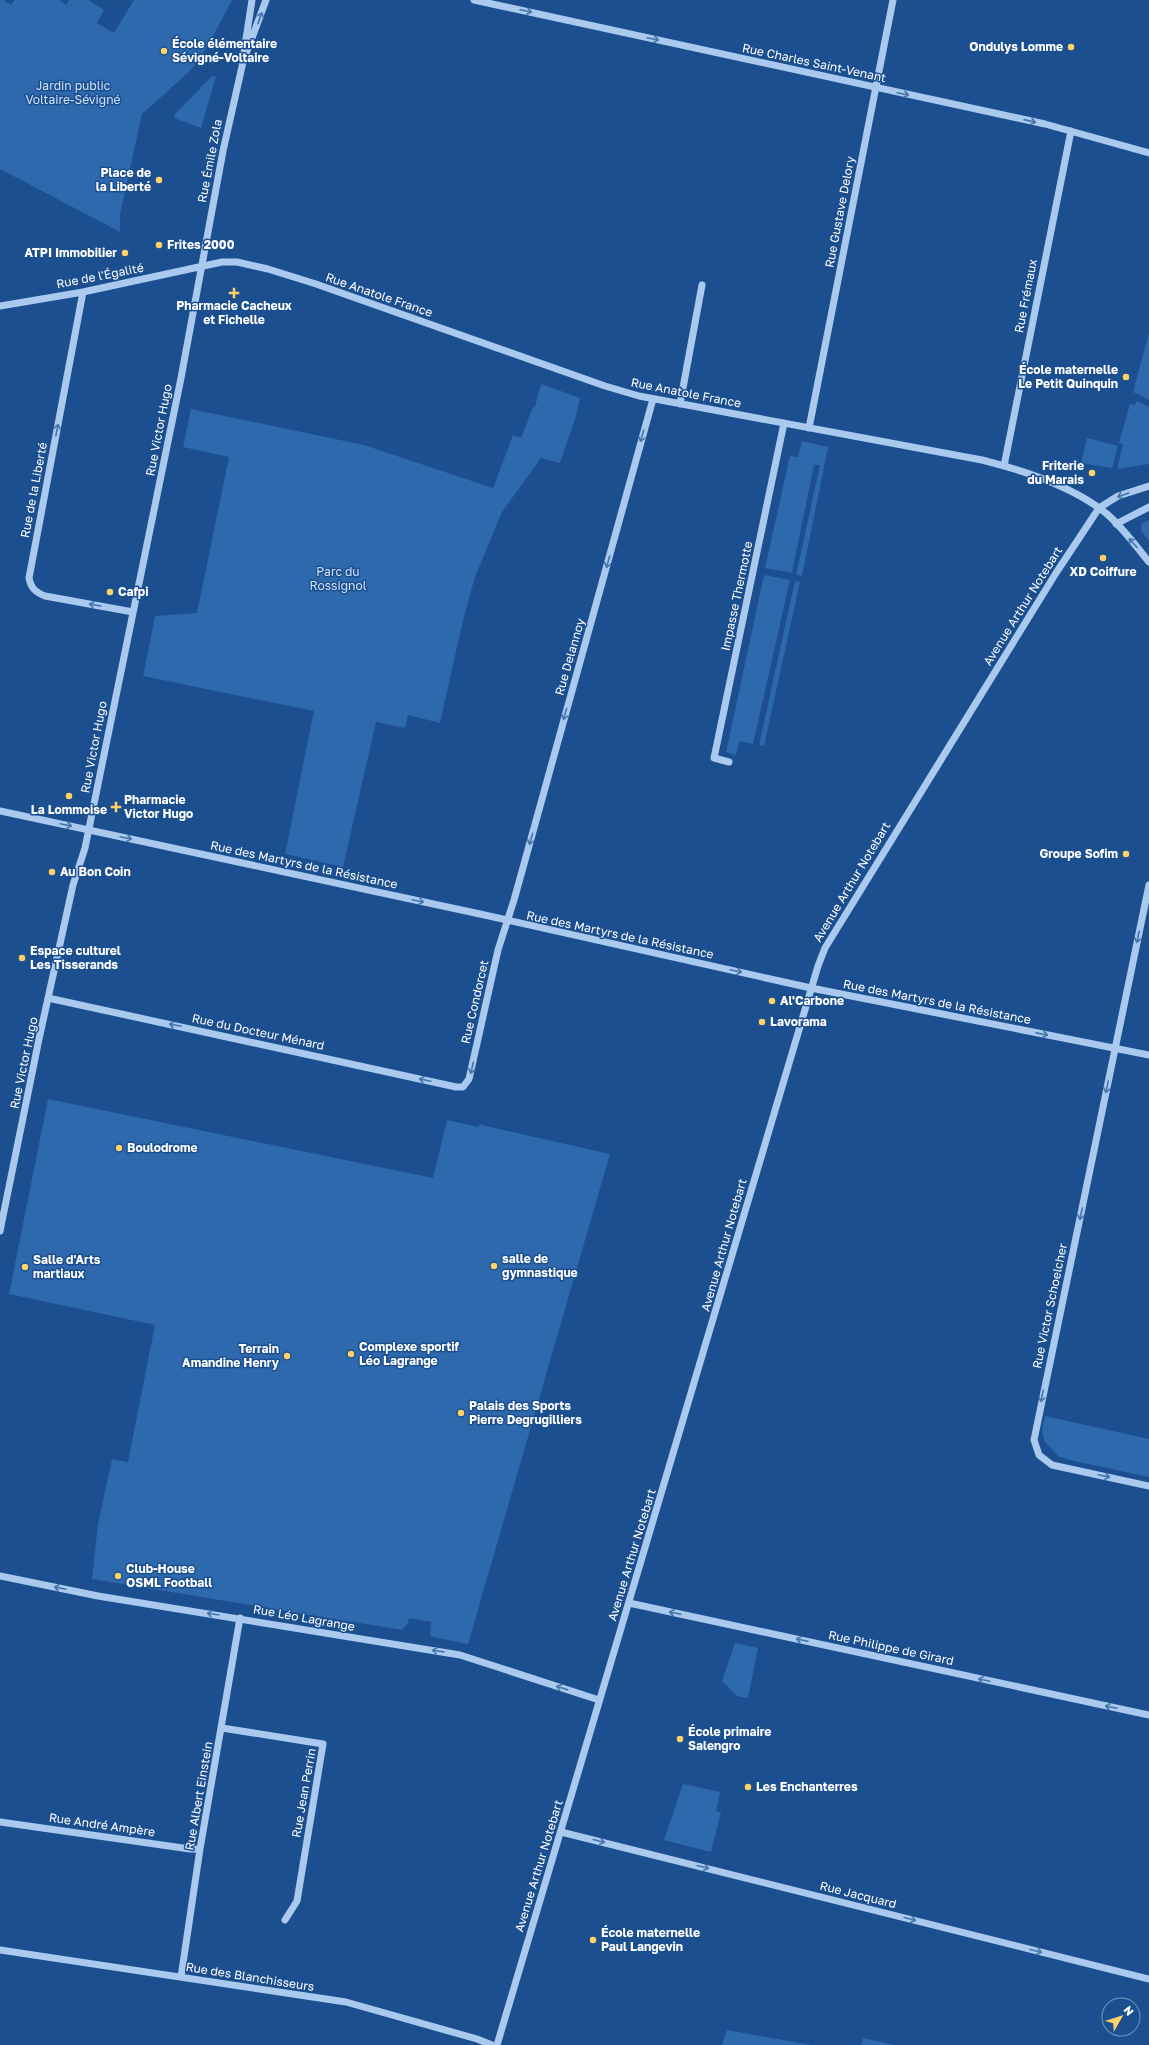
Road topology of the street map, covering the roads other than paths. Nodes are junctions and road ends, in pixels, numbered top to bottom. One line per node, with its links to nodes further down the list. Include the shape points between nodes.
1 (252, 0): 5 (street, Rue Émile Zola)
2 (266, 0): 5 (street, Rue Émile Zola, one-way to 2)
3 (474, 0): 6 (street, Rue Charles Saint-Venant, one-way to 6)
4 (893, 0): 6 (street, Rue Gustave Delory)
5 (243, 62): 9 (street, Rue Émile Zola, via 223,151)
6 (876, 88): 7 (street, Rue Charles Saint-Venant, one-way to 7); 16 (street, Rue Gustave Delory)
7 (1071, 132): 8 (street, Rue Charles Saint-Venant); 17 (street, Rue Frémaux)
8 (1149, 153)
9 (203, 266): 11 (street, Rue de l'Égalité); 13 (street, Rue Anatole France, via 237,262 268,269 605,386); 23 (street, Rue Victor Hugo)
10 (702, 285): 14 (street)
11 (82, 292): 12 (street, Rue de l'Égalité); 23 (street, Rue de la Liberté, one-way to 11, via 45,596 31,587 29,578)
12 (0, 306)
13 (653, 399): 14 (street, Rue Anatole France); 28 (street, Rue Delannoy, one-way to 28)
14 (680, 404): 15 (street, Rue Anatole France)
15 (784, 423): 16 (street, Rue Anatole France); 24 (street, Impasse Thermotte, via 714,758)
16 (809, 428): 17 (street, Rue Anatole France)
17 (1004, 466): 20 (street, Rue Anatole France, via 1040,479)
18 (1149, 486): 20 (street, one-way to 20, via 1118,496)
19 (1149, 507): 21 (street)
20 (1099, 508): 21 (street, Rue Anatole France); 29 (street, Avenue Arthur Notebart, via 837,926 825,948)
21 (1116, 524): 22 (street, Rue Anatole France, one-way to 21)
22 (1149, 562)
23 (133, 612): 26 (street, Rue Victor Hugo)
24 (729, 762)
25 (0, 811): 26 (street, Rue des Martyrs de la Résistance, one-way to 26)
26 (88, 830): 28 (street, Rue des Martyrs de la Résistance, one-way to 28); 30 (street, Rue Victor Hugo)
27 (1149, 885): 31 (street, Rue Victor Schoelcher, one-way to 31)
28 (507, 921): 29 (street, Rue des Martyrs de la Résistance, one-way to 29); 33 (street, Rue Condorcet, one-way to 33, via 469,1079)
29 (811, 988): 31 (street, Rue des Martyrs de la Résistance, one-way to 31); 37 (street, Avenue Arthur Notebart)
30 (48, 998): 33 (street, Rue du Docteur Ménard, one-way to 30); 34 (street, Rue Victor Hugo)
31 (1115, 1049): 32 (street, Rue des Martyrs de la Résistance); 35 (street, Rue Victor Schoelcher, one-way to 35, via 1034,1440 1039,1455 1052,1464)
32 (1149, 1055)
33 (463, 1087)
34 (0, 1231)
35 (1149, 1486)
36 (0, 1576): 38 (street, Rue Léo Lagrange, one-way to 36, via 98,1596)
37 (629, 1603): 39 (street, Avenue Arthur Notebart); 40 (street, Rue Philippe de Girard, one-way to 37)
38 (240, 1618): 39 (street, Rue Léo Lagrange, one-way to 38, via 460,1655); 41 (street, Rue Albert Einstein)
39 (599, 1700): 43 (street, Avenue Arthur Notebart)
40 (1149, 1715)
41 (222, 1728): 44 (street, Rue Albert Einstein); 45 (street, Rue Jean Perrin, via 323,1744 296,1901)
42 (0, 1822): 44 (street, Rue André Ampère)
43 (561, 1832): 48 (street, Rue Jacquard, one-way to 48); 50 (street, Avenue Arthur Notebart)
44 (200, 1849): 47 (street, Rue Albert Einstein)
45 (285, 1920)
46 (0, 1950): 47 (street, Rue des Blanchisseurs)
47 (181, 1977): 49 (street, Rue des Blanchisseurs, via 346,2002)
48 (1149, 1979)
49 (492, 2045)
50 (497, 2045)

